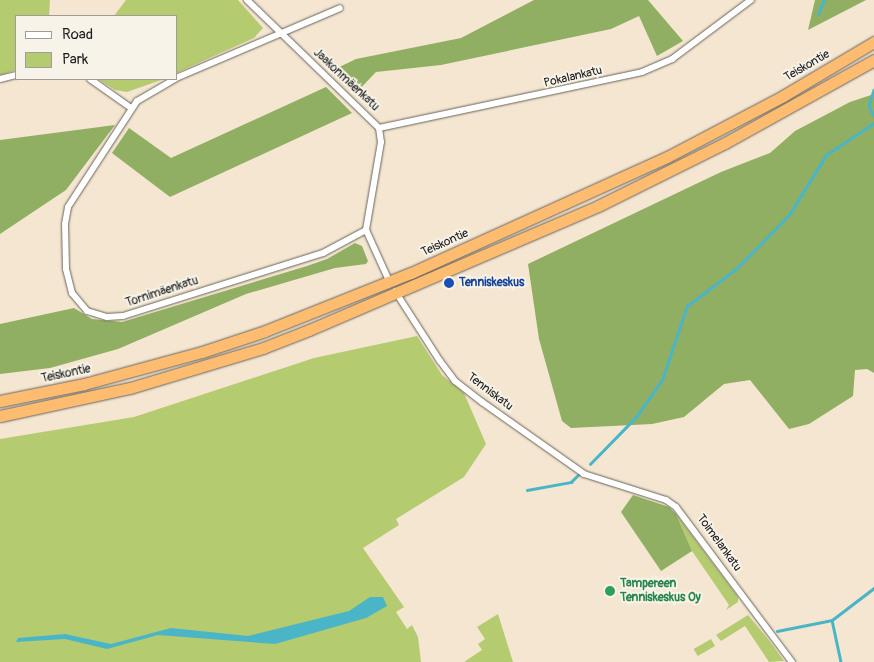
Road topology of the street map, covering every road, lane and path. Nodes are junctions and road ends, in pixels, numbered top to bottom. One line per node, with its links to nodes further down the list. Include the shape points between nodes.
1 (246, 0): 4 (street, Jaakonmäenkatu)
2 (751, 0): 13 (street, Pokalankatu, via 672,59 642,72)
3 (340, 8): 4 (street, Tornimäenkatu)
4 (279, 32): 8 (street, Tornimäenkatu); 13 (street, Jaakonmäenkatu)
5 (874, 42): 15 (highway, Teiskontie, via 783,96 667,157)
6 (874, 60): 16 (highway, via 677,168 553,227)
7 (15, 75): 9 (street)
8 (178, 77)
9 (0, 79)
10 (91, 80): 12 (street)
11 (172, 80): 12 (street, Tornimäenkatu, via 142,96)
12 (131, 108): 14 (street, Tornimäenkatu, via 66,215 64,248 68,278 72,293 87,311 107,317 123,316 323,253)
13 (379, 128): 14 (street, Jaakonmäenkatu, via 381,142)
14 (366, 230): 15 (street)
15 (389, 281): 16 (street); 17 (highway, Teiskontie, via 265,331 202,352 110,378)
16 (397, 294): 18 (highway, via 263,348 196,369 86,399); 19 (street, Tenniskatu, via 455,381)
17 (0, 401)
18 (0, 416)
19 (596, 480): 20 (street, Toimelankatu, via 649,494 676,507)
20 (792, 662)

